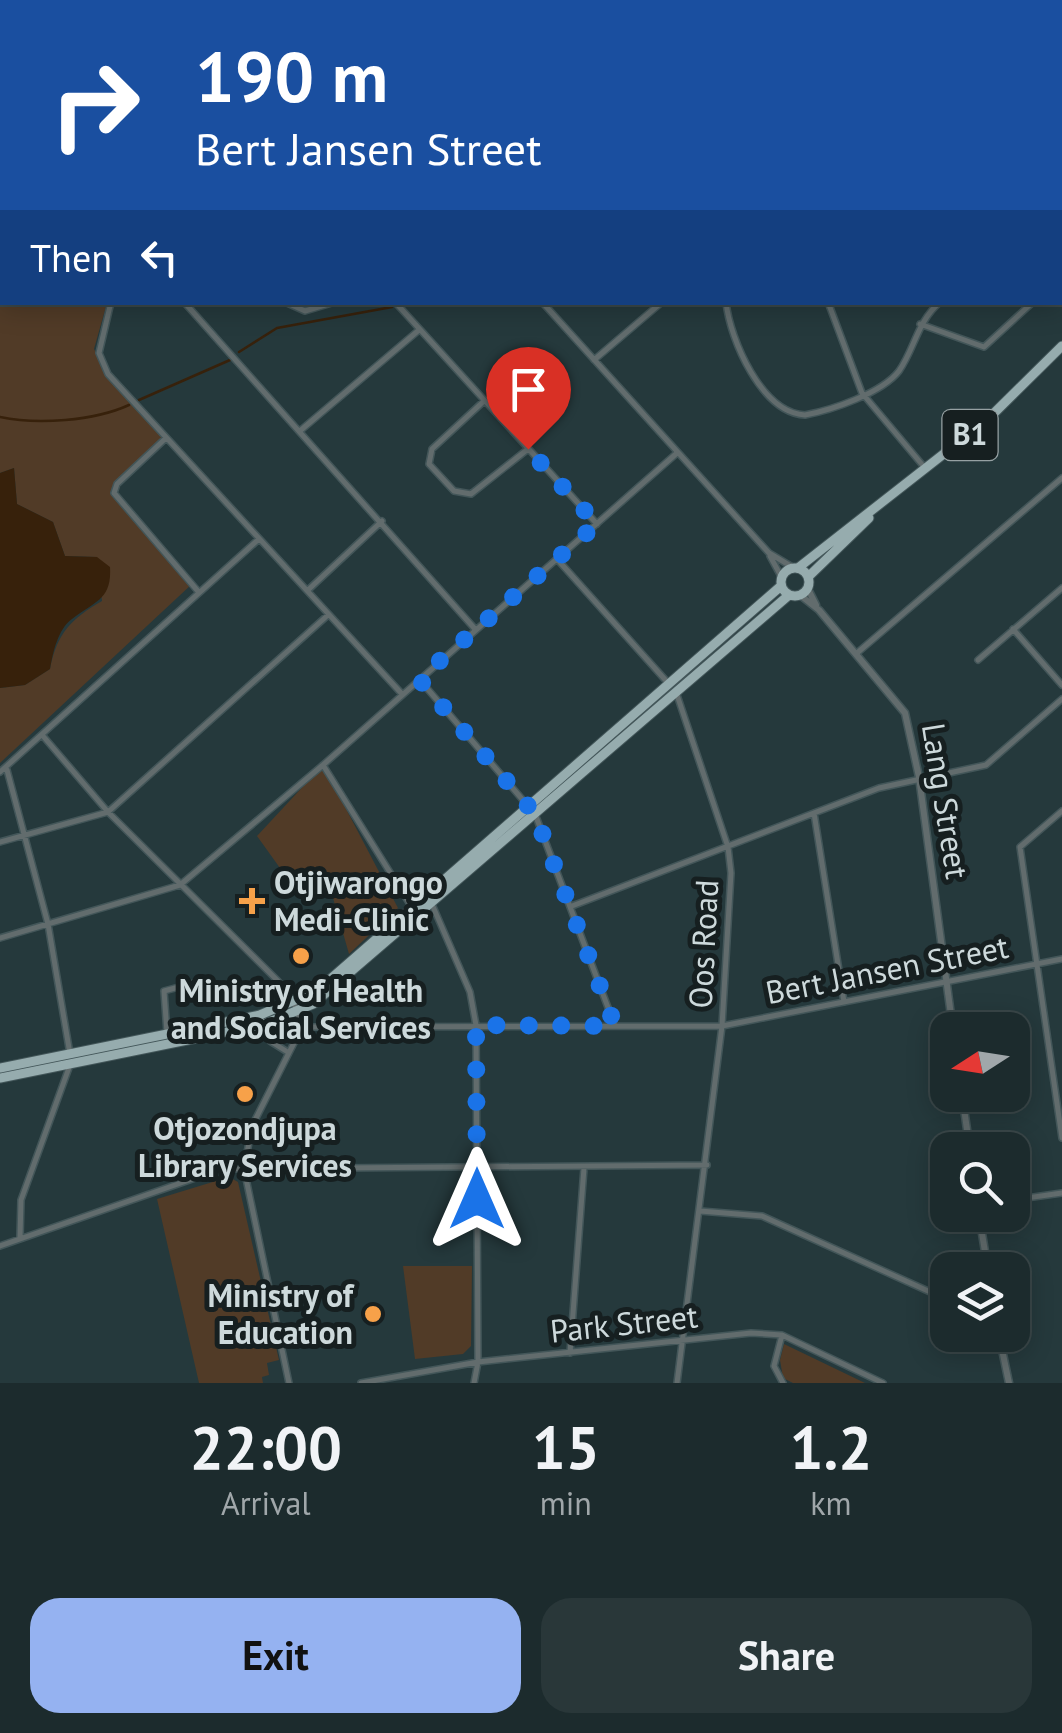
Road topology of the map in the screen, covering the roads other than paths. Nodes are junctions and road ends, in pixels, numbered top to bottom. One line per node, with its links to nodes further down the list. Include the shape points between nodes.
1 (110, 305): 21 (street, via 99,354 108,374)
2 (187, 305): 13 (street)
3 (197, 305): 13 (street)
4 (292, 305): 5 (street, via 305,311)
5 (325, 305)
6 (397, 305): 15 (street)
7 (545, 305): 17 (street)
8 (658, 305): 17 (street)
9 (727, 305): 18 (street, via 735,347 779,406 806,415)
10 (829, 305): 18 (street)
11 (937, 305): 14 (street)
12 (1030, 305): 14 (street, via 984,347)
13 (192, 310): 20 (street)
14 (920, 324): 18 (street, via 899,371)
15 (418, 330): 19 (street); 20 (street)
16 (1062, 346): 24 (highway, B1)
17 (594, 360): 23 (street)
18 (862, 393): 24 (street)
19 (484, 401): 22 (street); 22 (street, via 432,449 430,464 454,491 471,494)
20 (301, 430): 27 (street)
21 (166, 438): 29 (street); 36 (street, via 114,494)
22 (528, 449): 28 (street)
23 (677, 453): 28 (street); 30 (street)
24 (927, 470): 26 (highway, B1)
25 (1062, 478): 42 (street)
26 (870, 516): 32 (highway, B1); 33 (highway, B1)
27 (382, 521): 37 (street); 40 (street)
28 (597, 524): 31 (street)
29 (258, 539): 36 (street); 37 (street)
30 (769, 553): 32 (street); 34 (street)
31 (557, 560): 40 (street); 46 (street, Oos Road)
32 (796, 568): 33 (highway); 34 (highway, B1)
33 (808, 577): 38 (highway)
34 (782, 582): 38 (highway); 46 (highway, B1)
35 (1062, 588): 41 (street)
36 (198, 590): 49 (street)
37 (308, 590): 39 (street)
38 (799, 593): 42 (street, Lang Street); 46 (highway, B1)
39 (328, 615): 47 (street); 55 (street)
40 (474, 628): 44 (street)
41 (1013, 629): 43 (street); 45 (street)
42 (857, 652): 52 (street, Lang Street, via 902,705)
43 (978, 660)
44 (419, 679): 47 (street); 53 (street)
45 (1062, 685)
46 (673, 688): 53 (highway, B1); 59 (street, Oos Road)
47 (402, 694): 50 (street)
48 (1062, 700): 52 (street, via 986,765)
49 (43, 736): 51 (street); 55 (street)
50 (323, 765): 60 (street); 62 (street)
51 (3, 771): 57 (street)
52 (919, 777): 56 (street); 68 (street, Lang Street)
53 (532, 811): 61 (highway, B1); 62 (highway, B1); 63 (street)
54 (1062, 811): 67 (street, via 1020,844)
55 (108, 812): 57 (street); 60 (street)
56 (814, 813): 59 (street); 70 (street)
57 (26, 834): 58 (street); 64 (street)
58 (0, 842)
59 (728, 846): 63 (street); 77 (street, Oos Road)
60 (180, 885): 64 (street); 71 (street)
61 (431, 902): 71 (highway, B1, via 340,985); 75 (street, via 470,992)
62 (411, 906): 71 (highway, B1)
63 (572, 906): 76 (street)
64 (48, 924): 65 (street); 80 (street)
65 (0, 938)
66 (1062, 959): 67 (street, Bert Jansen Street)
67 (1036, 963): 68 (street, Bert Jansen Street); 86 (street)
68 (946, 978): 70 (street, Bert Jansen Street); 72 (street, Lang Street)
69 (201, 981): 79 (street, via 164,991)
70 (844, 1002): 77 (street, Bert Jansen Street)
71 (296, 1007): 73 (highway, B1); 78 (street)
72 (951, 1012)
73 (261, 1020): 74 (highway, B1); 81 (street, via 270,1041)
74 (231, 1025): 79 (highway, B1); 82 (highway, B1)
75 (476, 1025): 76 (street, Bert Jansen Street); 78 (street, Bert Jansen Street); 88 (street)
76 (615, 1026): 77 (street, Bert Jansen Street)
77 (722, 1026): 87 (street, Oos Road)
78 (302, 1027): 81 (street)
79 (167, 1033): 80 (highway, B1)
80 (70, 1052): 82 (street); 83 (highway, B1)
81 (287, 1052): 89 (street, via 252,1126)
82 (70, 1064): 83 (highway, B1); 94 (street, via 20,1200)
83 (28, 1067): 84 (highway, B1); 85 (highway, B1)
84 (0, 1068)
85 (0, 1078)
86 (1062, 1138)
87 (706, 1165): 90 (street); 93 (street, Oos Road)
88 (477, 1166): 89 (street); 90 (street); 101 (street)
89 (244, 1168): 94 (street, via 207,1172); 102 (street)
90 (584, 1168): 100 (street)
91 (1062, 1192): 92 (street)
92 (1030, 1197)
93 (700, 1211): 96 (street, via 762,1216); 98 (street, Oos Road)
94 (20, 1237): 95 (street)
95 (0, 1246)
96 (930, 1292)
97 (782, 1336): 98 (street, Park Street); 106 (street, via 774,1366); 107 (street, Park Street)
98 (682, 1341): 100 (street, Park Street); 105 (street, Oos Road)
99 (1003, 1352): 108 (street)
100 (570, 1353): 101 (street, Park Street)
101 (478, 1362): 103 (street, Park Street); 104 (street)
102 (289, 1383)
103 (361, 1383)
104 (474, 1383)
105 (678, 1383)
106 (784, 1383)
107 (883, 1383)
108 (1008, 1383)

